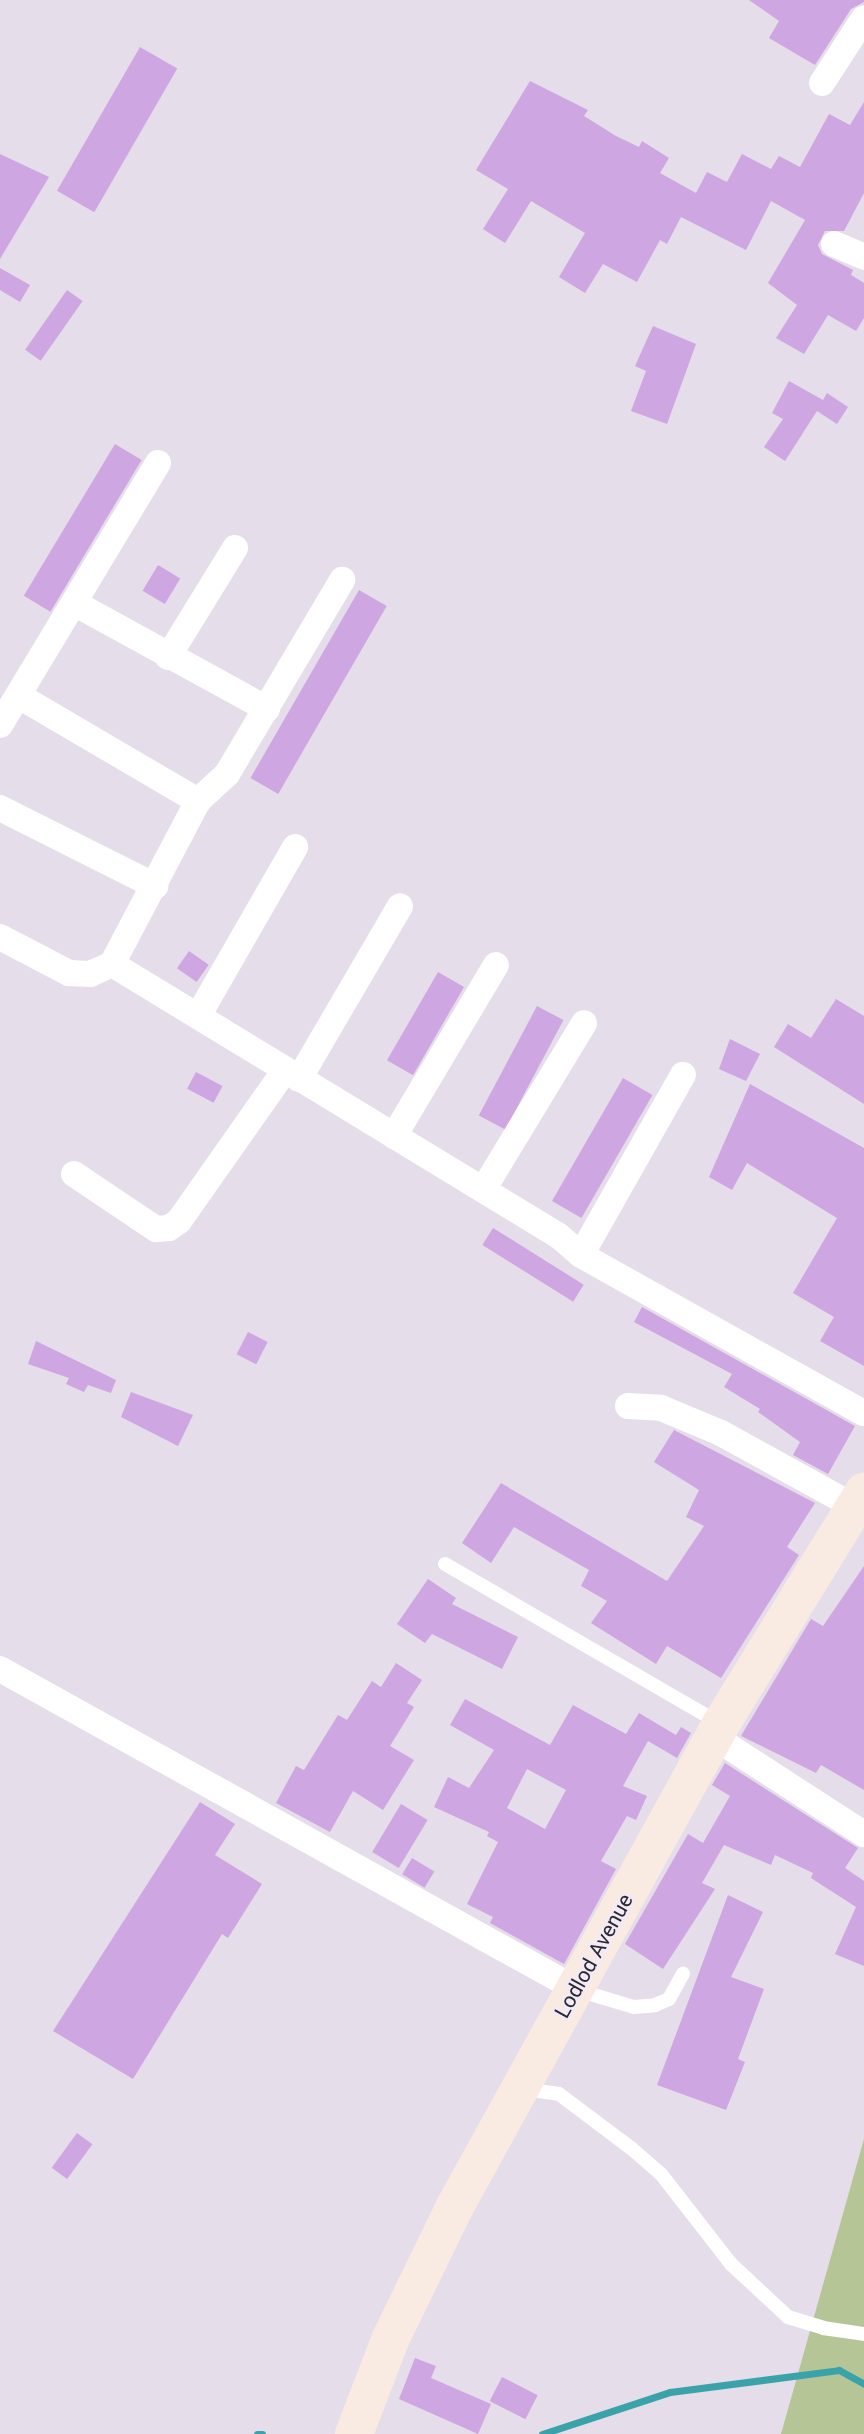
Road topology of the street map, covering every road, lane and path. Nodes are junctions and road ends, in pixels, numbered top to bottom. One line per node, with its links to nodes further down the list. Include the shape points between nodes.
1 (864, 18): 2 (street)
2 (822, 83)
3 (158, 463): 6 (street)
4 (235, 548): 7 (street)
5 (342, 580): 9 (street)
6 (76, 604): 7 (street); 8 (street)
7 (168, 657): 9 (street)
8 (19, 696): 10 (street); 11 (street)
9 (267, 709): 11 (street, via 228,774)
10 (0, 725)
11 (198, 801): 14 (street)
12 (0, 808): 14 (street)
13 (295, 847): 19 (street)
14 (155, 886): 17 (street)
15 (400, 906): 21 (street)
16 (0, 937): 17 (street, via 69,973 90,974)
17 (112, 964): 19 (street)
18 (496, 965): 23 (street)
19 (198, 1016): 21 (street)
20 (584, 1023): 25 (street)
21 (292, 1074): 23 (street); 24 (street, via 169,1228 156,1229)
22 (684, 1075): 26 (street)
23 (394, 1136): 25 (street)
24 (74, 1174)
25 (483, 1190): 26 (street)
26 (586, 1247): 27 (street)
27 (760, 1344): 28 (street); 30 (street)
28 (864, 1396)
29 (628, 1406): 31 (street, via 661,1408)
30 (864, 1413)
31 (861, 1498): 34 (main road, Lodlod Avenue)
32 (445, 1564): 34 (lane)
33 (0, 1669): 37 (street)
34 (717, 1730): 35 (street); 37 (main road, Lodlod Avenue)
35 (864, 1834)
36 (683, 1974): 37 (lane, via 669,1998 634,2007)
37 (576, 1989): 38 (main road, Lodlod Avenue)
38 (519, 2089): 39 (lane, via 559,2094 631,2148 661,2174 732,2264 788,2317 833,2331); 40 (main road, Lodlod Avenue, via 411,2295)
39 (864, 2334)
40 (357, 2424)

